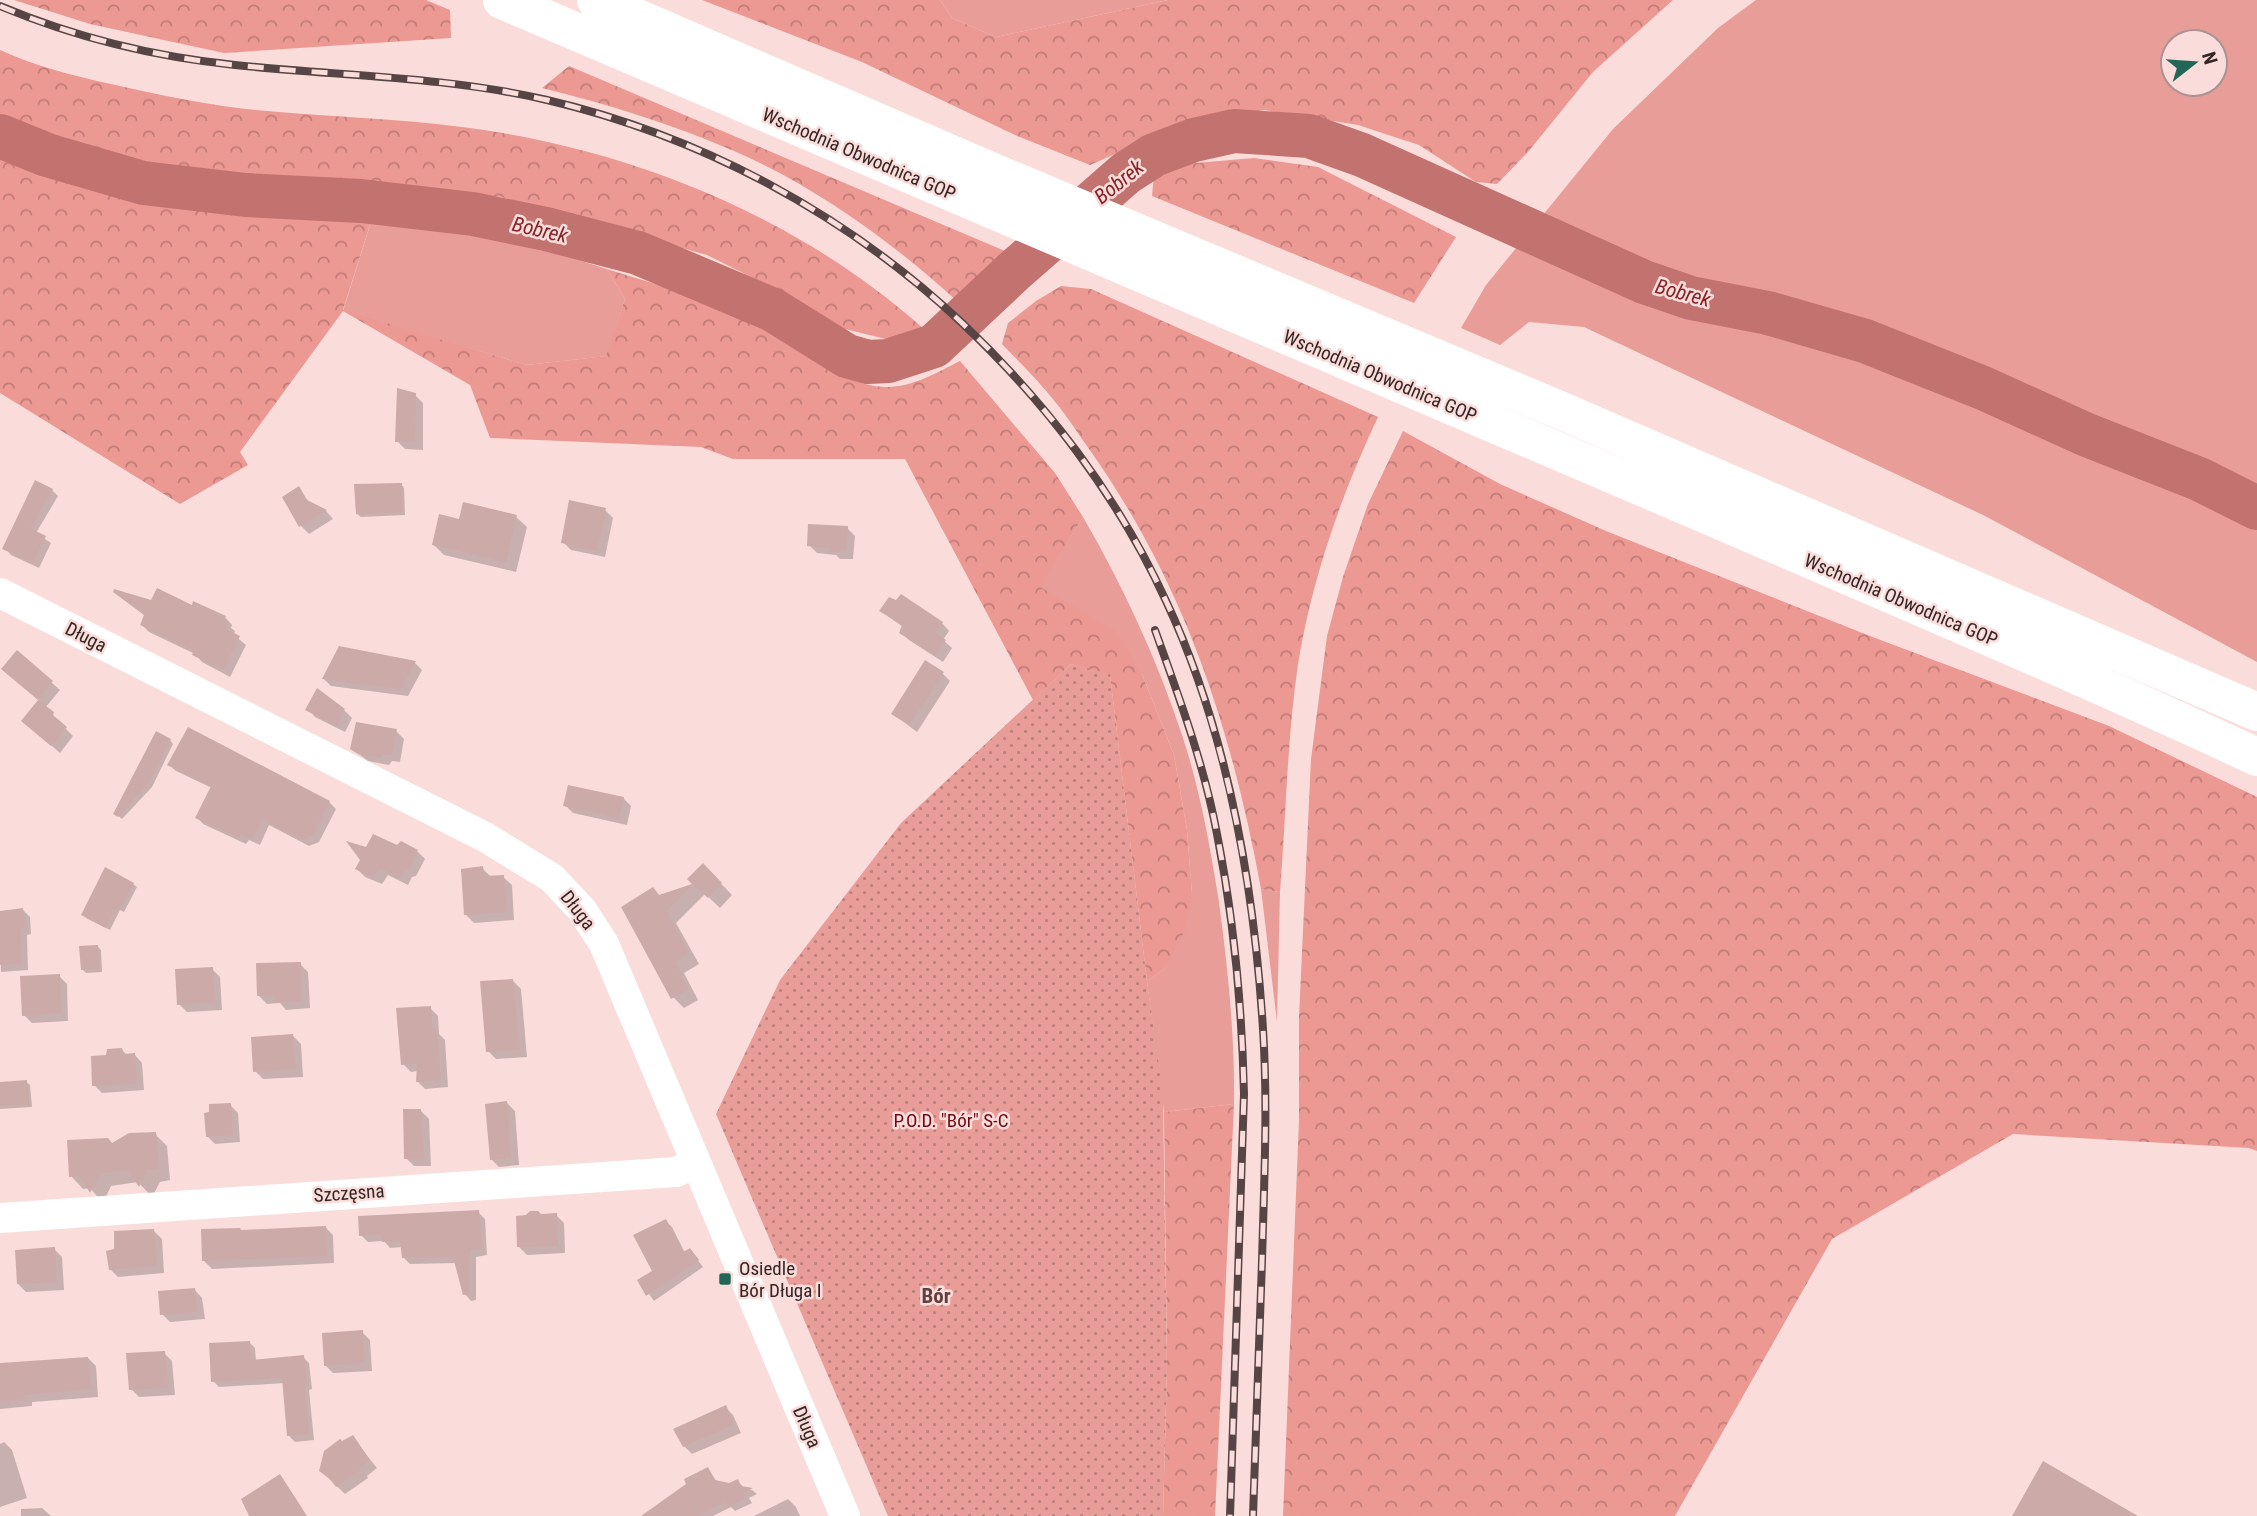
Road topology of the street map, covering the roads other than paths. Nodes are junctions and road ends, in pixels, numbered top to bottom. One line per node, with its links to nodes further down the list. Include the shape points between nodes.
1 (502, 0): 5 (highway, Wschodnia Obwodnica GOP, via 1548,447)
2 (596, 0): 4 (highway, Wschodnia Obwodnica GOP)
3 (0, 593): 6 (street, Długa, via 485,837 552,878 582,910 604,944)
4 (2257, 712)
5 (2257, 757)
6 (696, 1163): 7 (street, Szczęsna, via 676,1171); 8 (street, Długa)
7 (0, 1219)
8 (845, 1516)

